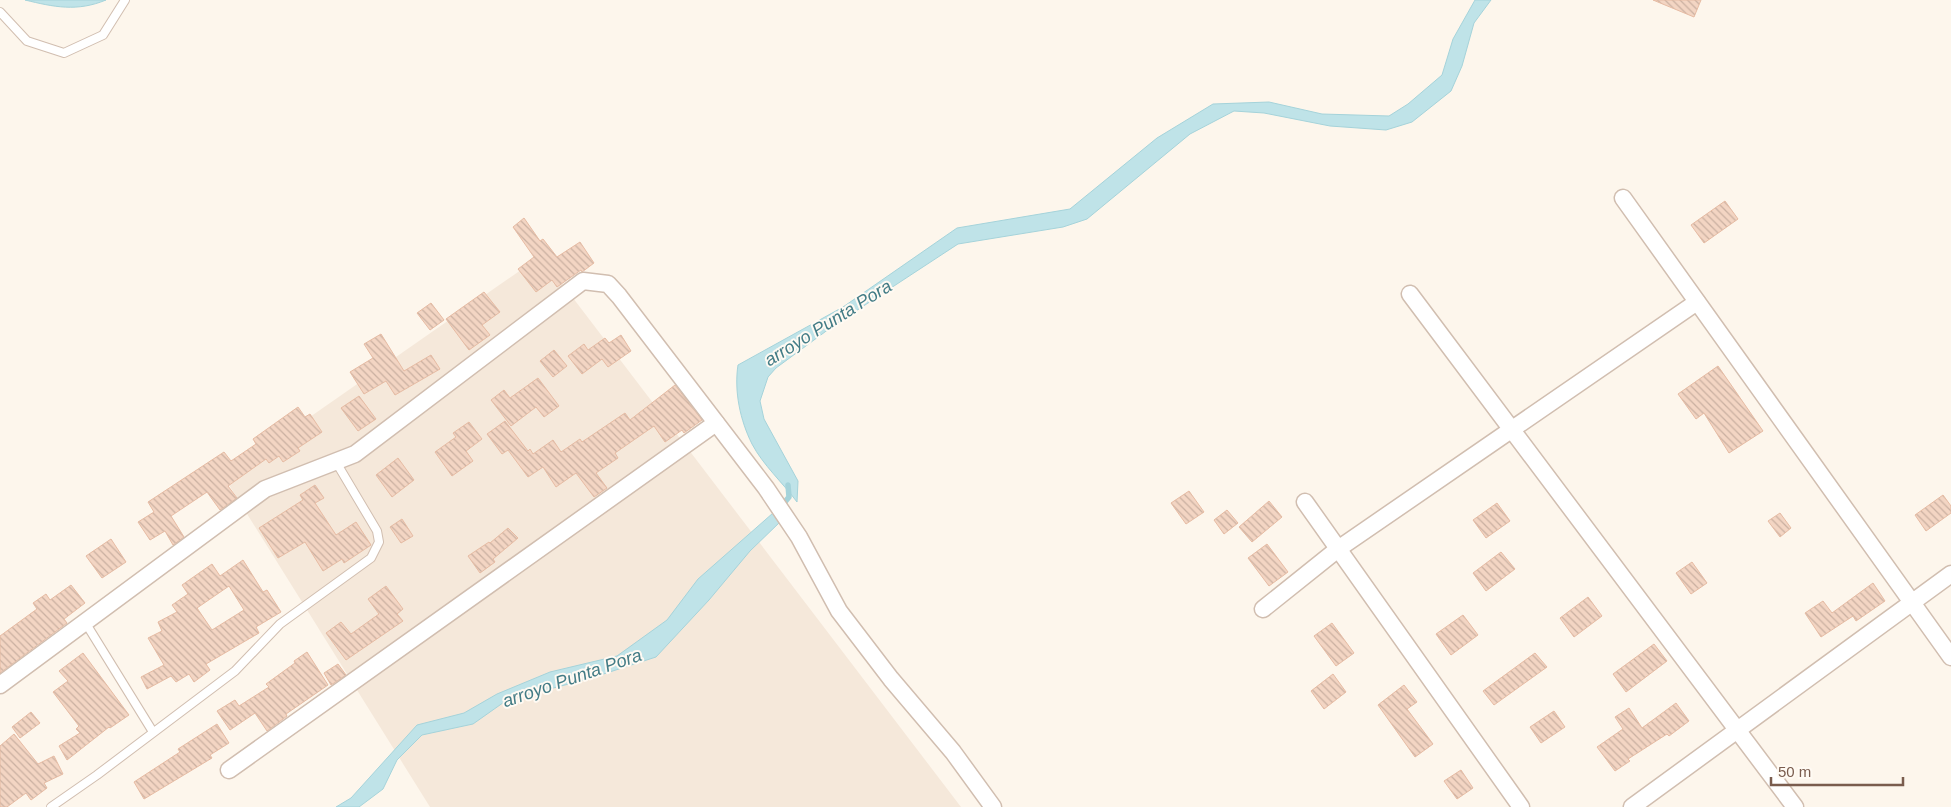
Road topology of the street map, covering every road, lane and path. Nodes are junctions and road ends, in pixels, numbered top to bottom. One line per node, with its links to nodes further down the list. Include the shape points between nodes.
1 (125, 0): 2 (lane, via 103,35 64,53 27,41)
2 (0, 12)
3 (1623, 198): 5 (street)
4 (1410, 294): 7 (street)
5 (1697, 302): 7 (street); 12 (street)
6 (716, 423): 8 (street, via 608,284 583,281 355,454); 19 (street); 21 (street, via 799,537 839,612 953,752)
7 (1512, 429): 10 (street); 17 (street)
8 (336, 462): 14 (street, via 265,489); 18 (lane, via 377,531 379,542 371,558 280,624 235,671)
9 (1305, 502): 10 (street)
10 (1338, 549): 13 (street); 22 (street)
11 (1951, 574): 12 (street)
12 (1912, 602): 15 (street); 17 (street)
13 (1263, 609)
14 (84, 622): 16 (street); 18 (lane)
15 (1951, 656)
16 (0, 685)
17 (1737, 730): 23 (street); 24 (street)
18 (153, 732): 20 (lane)
19 (229, 770)
20 (51, 807)
21 (993, 807)
22 (1521, 807)
23 (1632, 807)
24 (1795, 807)

